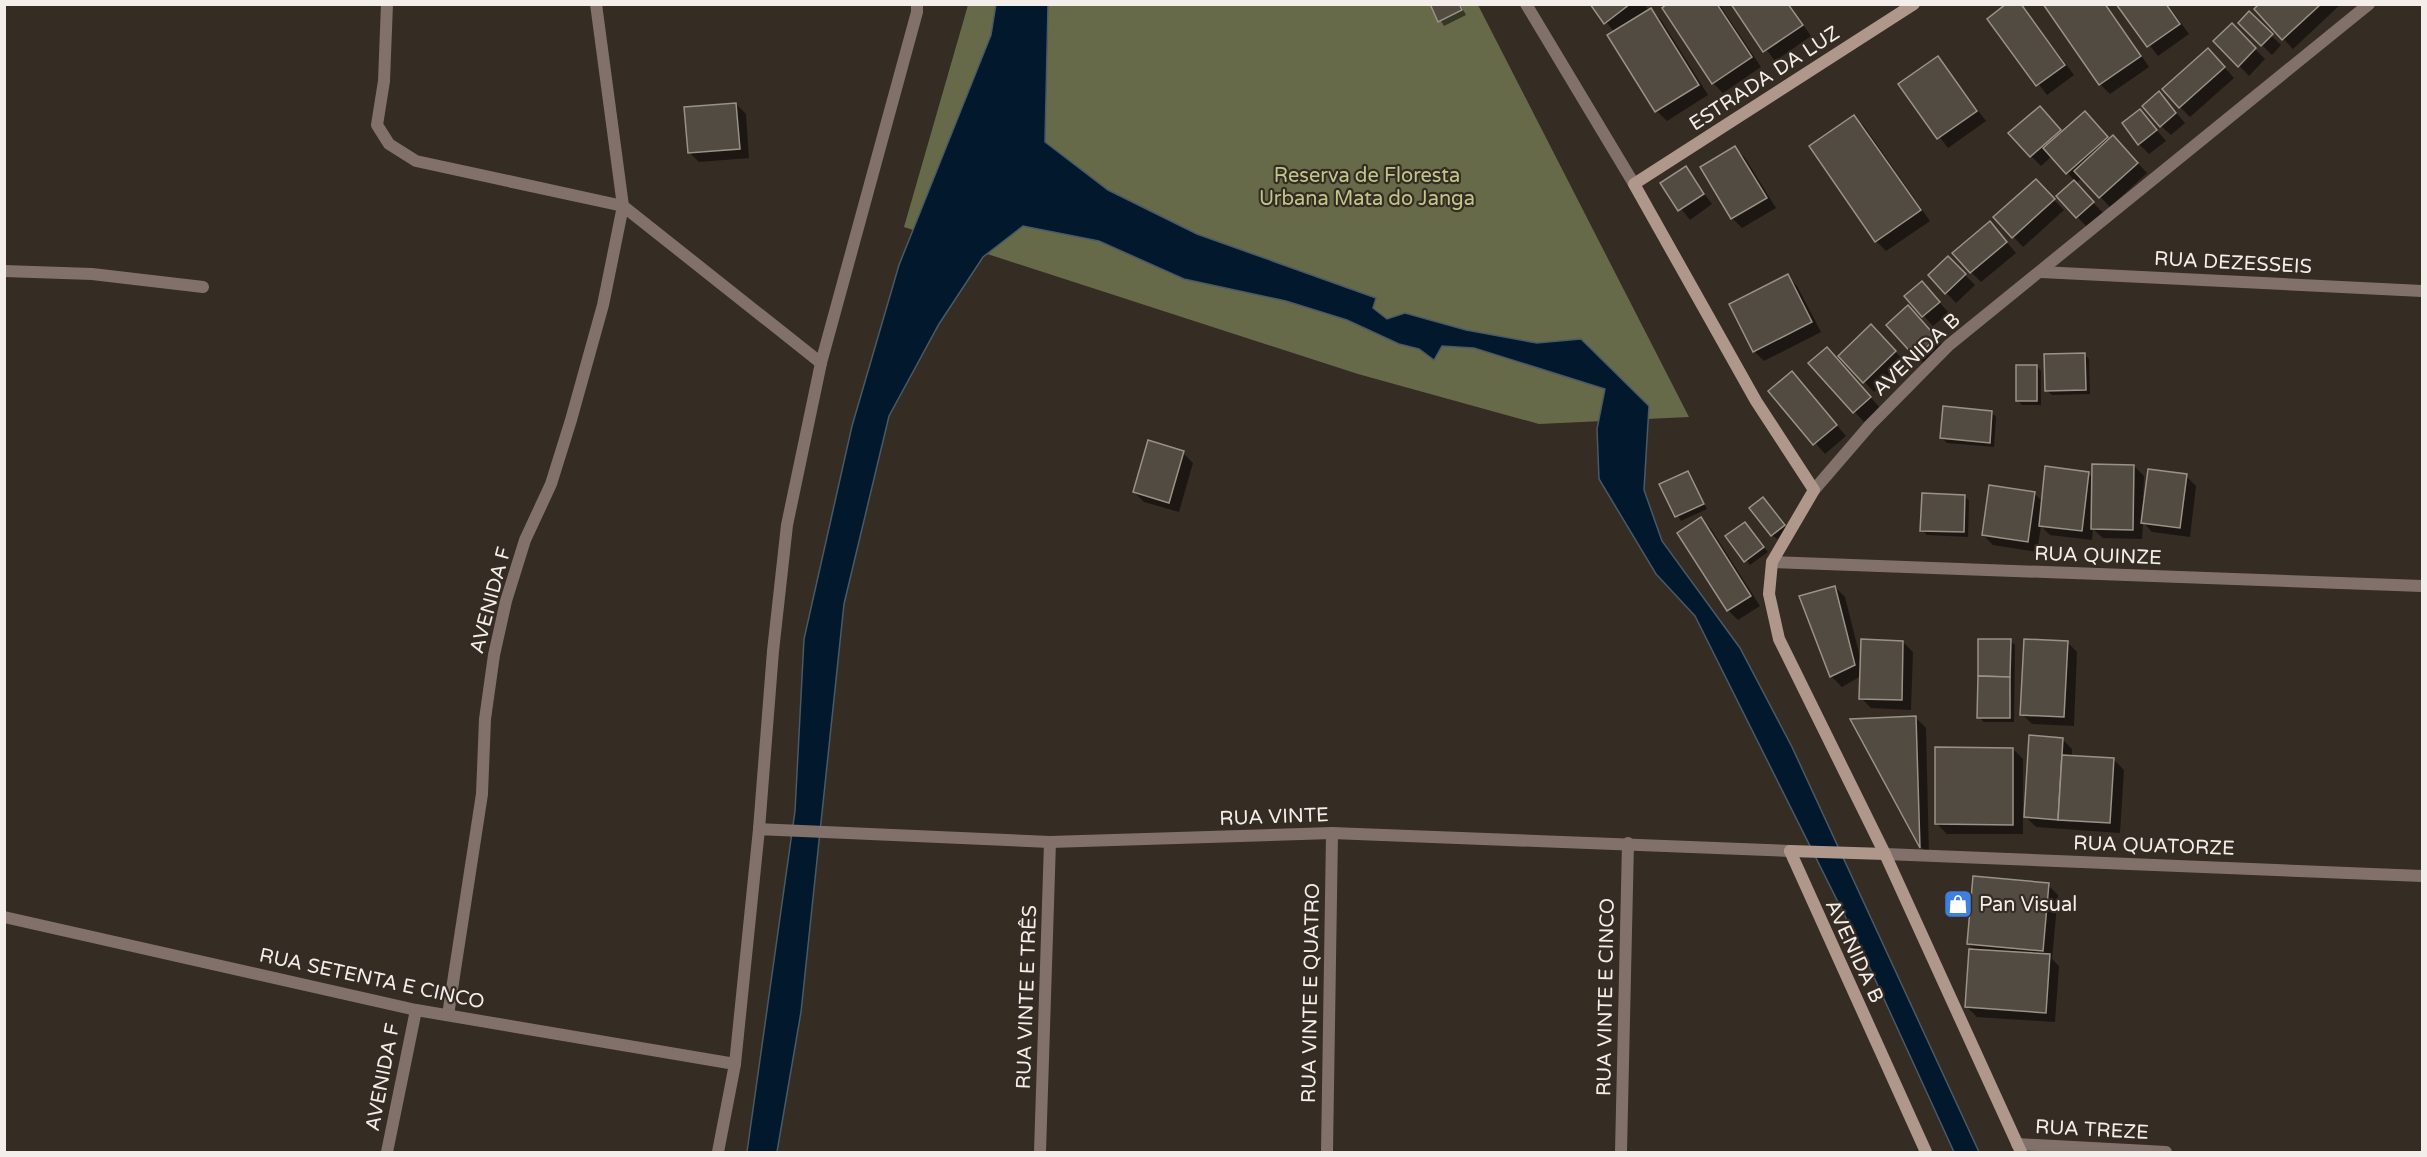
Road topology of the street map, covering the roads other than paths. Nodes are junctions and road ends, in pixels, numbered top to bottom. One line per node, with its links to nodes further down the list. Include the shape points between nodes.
1 (387, 4): 8 (street, via 384,81 377,124 389,144 416,161)
2 (596, 4): 8 (street, AVENIDA F)
3 (917, 4): 13 (street)
4 (1526, 4): 7 (street)
5 (1914, 4): 7 (main road, ESTRADA DA LUZ)
6 (2369, 4): 10 (street, AVENIDA B)
7 (1634, 184): 14 (main road, via 1756,401)
8 (623, 206): 13 (street); 26 (street, AVENIDA F, via 603,305 572,420 551,484 525,540 503,611 485,719 482,794)
9 (4, 271): 11 (street, via 92,274)
10 (2041, 272): 12 (street, RUA DEZESSEIS); 14 (street, AVENIDA B, via 1949,345 1870,425)
11 (203, 287)
12 (2422, 291)
13 (821, 363): 17 (street, via 787,525 773,651)
14 (1814, 490): 15 (main road, AVENIDA B)
15 (1772, 562): 16 (street, RUA QUINZE); 22 (main road, AVENIDA B, via 1769,594 1779,639)
16 (2422, 586)
17 (764, 829): 19 (street, RUA VINTE); 27 (street)
18 (1332, 833): 19 (street, RUA VINTE); 20 (street, RUA VINTE); 32 (street, RUA VINTE E QUATRO)
19 (1050, 842): 31 (street, RUA VINTE E TRÊS)
20 (1628, 843): 21 (street, RUA VINTE); 33 (street, RUA VINTE E CINCO)
21 (1791, 851): 22 (main road); 34 (main road, AVENIDA B)
22 (1883, 854): 23 (street, RUA QUATORZE); 28 (main road, AVENIDA B)
23 (2422, 876)
24 (4, 916): 25 (street, RUA SETENTA E CINCO)
25 (416, 1010): 26 (street, RUA SETENTA E CINCO); 29 (street, AVENIDA F)
26 (448, 1015): 27 (street, RUA SETENTA E CINCO)
27 (735, 1064): 30 (street)
28 (2019, 1148): 35 (street, RUA TREZE)
29 (387, 1152)
30 (718, 1152)
31 (1040, 1152)
32 (1327, 1152)
33 (1621, 1152)
34 (1926, 1152)
35 (2166, 1152)

